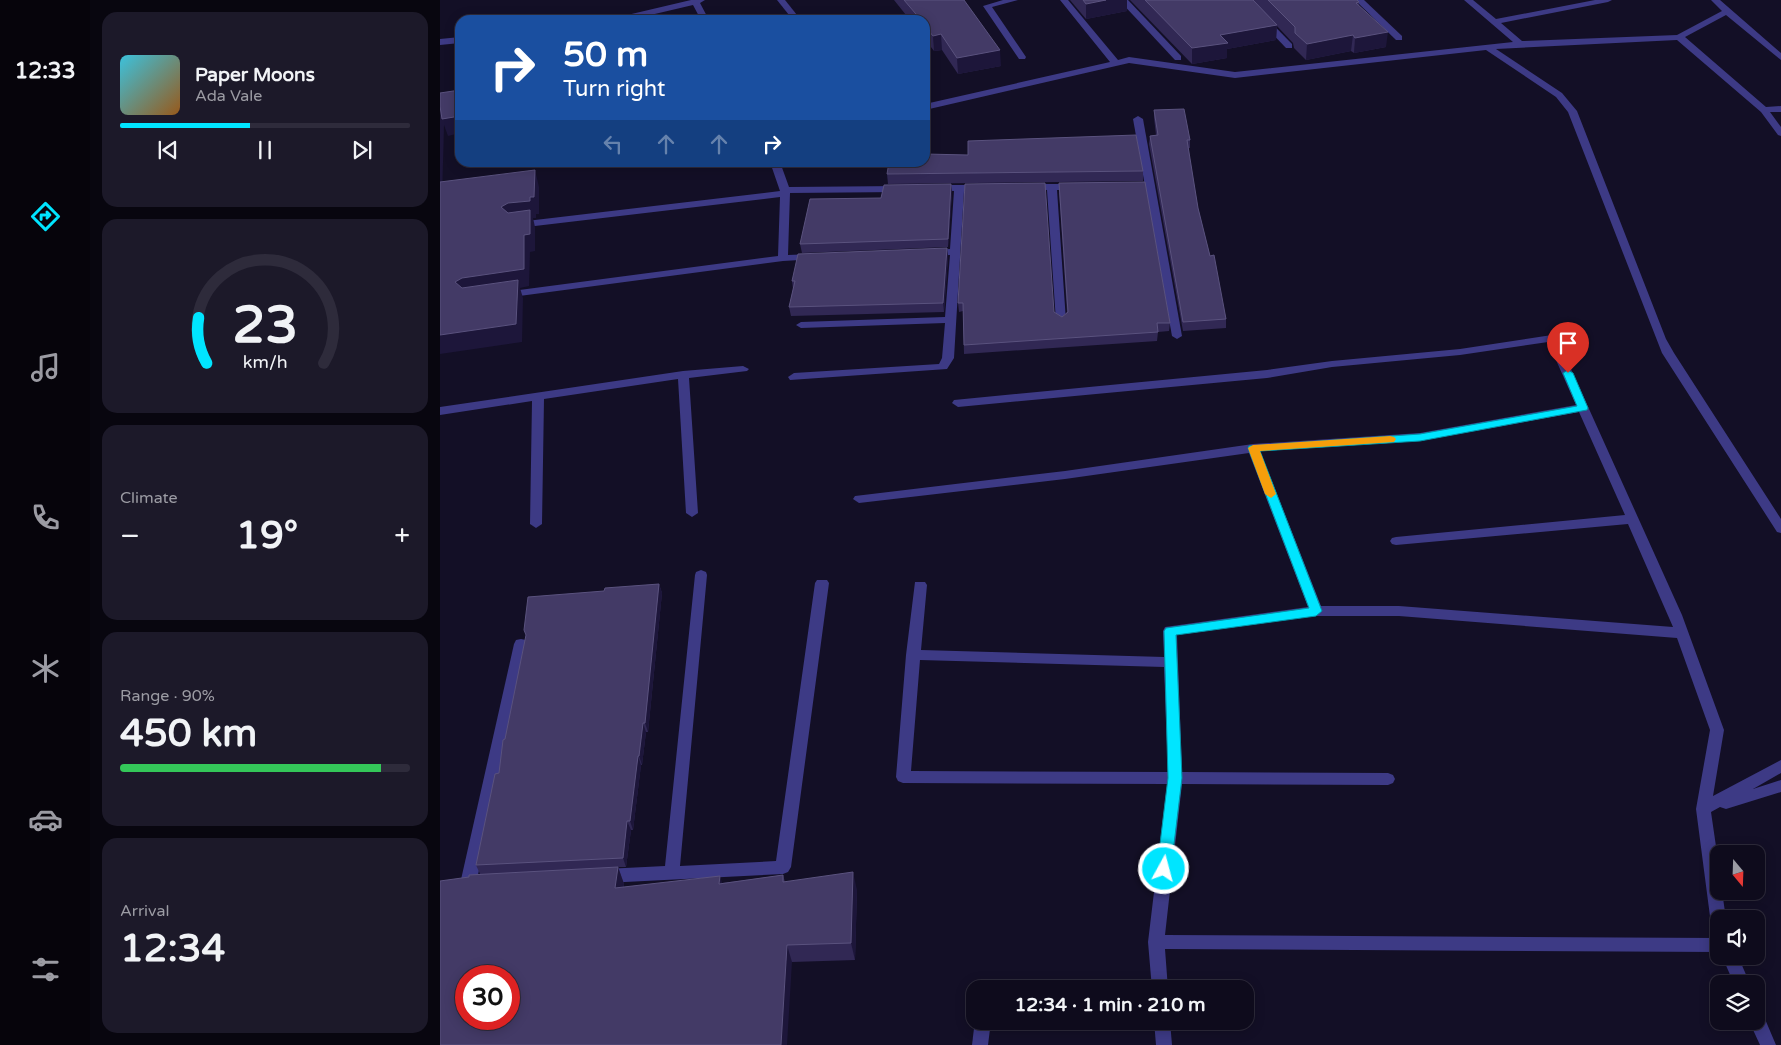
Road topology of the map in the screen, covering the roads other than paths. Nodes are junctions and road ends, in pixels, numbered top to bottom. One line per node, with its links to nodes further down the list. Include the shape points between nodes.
1 (781, 0): 14 (street)
2 (1014, 0): 23 (street, via 987,6)
3 (1064, 0): 26 (street)
4 (1123, 0): 25 (street)
5 (1244, 0): 21 (street)
6 (1359, 0): 17 (street)
7 (1468, 0): 15 (street)
8 (1608, 0): 15 (street)
9 (1714, 0): 11 (street)
10 (698, 1): 12 (street); 13 (street)
11 (1728, 12): 16 (street); 24 (street)
12 (646, 15)
13 (703, 15)
14 (793, 15)
15 (1494, 22): 20 (street)
16 (1679, 37): 20 (street); 29 (street)
17 (1399, 38)
18 (455, 40): 19 (street)
19 (440, 42)
20 (1520, 44): 22 (street)
21 (1289, 46)
22 (1488, 48): 26 (street, via 1235,75 1129,60); 61 (street, via 1559,95 1572,111 1668,353)
23 (1022, 57)
24 (1781, 57)
25 (1178, 58)
26 (1116, 63): 27 (street)
27 (930, 106)
28 (1781, 109): 29 (street)
29 (1764, 110): 31 (street)
30 (1138, 119): 48 (street, via 1145,186)
31 (1781, 133)
32 (777, 167): 38 (street)
33 (1052, 187): 34 (street); 37 (street); 46 (street)
34 (1082, 187)
35 (959, 188): 36 (street); 38 (street); 40 (street)
36 (987, 188)
37 (1015, 188)
38 (785, 192): 39 (street); 43 (street)
39 (513, 225)
40 (955, 252): 41 (street); 45 (street)
41 (917, 253)
42 (822, 256): 43 (street)
43 (783, 258): 44 (street)
44 (497, 296)
45 (951, 320): 47 (street); 51 (street, via 948,358 943,367)
46 (1061, 321)
47 (801, 325)
48 (1177, 336)
49 (743, 369): 50 (street)
50 (683, 375): 52 (street); 58 (street)
51 (794, 377)
52 (538, 397): 55 (street); 60 (street)
53 (958, 404): 54 (street, via 1267,374 1552,338)
54 (1583, 408): 56 (street, via 1420,437); 59 (street)
55 (440, 411)
56 (1253, 448): 57 (street, via 1065,475); 66 (street)
57 (859, 499)
58 (692, 513)
59 (1632, 520): 62 (street); 67 (street)
60 (536, 524)
61 (1781, 529)
62 (1396, 541)
63 (701, 575): 76 (street)
64 (822, 583): 76 (street, via 783,867)
65 (920, 585): 69 (street)
66 (1316, 611): 67 (street, via 1400,611); 70 (street, via 1170,631)
67 (1682, 634): 75 (street, via 1717,730)
68 (521, 644): 79 (street)
69 (914, 655): 70 (street); 72 (street, via 903,777)
70 (1171, 662): 72 (street)
71 (1781, 766): 75 (street)
72 (1175, 778): 73 (street); 82 (street)
73 (1388, 780)
74 (1781, 786): 75 (street)
75 (1703, 809): 81 (street)
76 (672, 873): 77 (street)
77 (594, 877)
78 (487, 883): 79 (street)
79 (468, 884): 80 (street)
80 (449, 885)
81 (1717, 910)
82 (1156, 942): 83 (street); 84 (street)
83 (1710, 945)
84 (1159, 980)
85 (982, 1030): 88 (street)
86 (1163, 1030): 89 (street)
87 (1762, 1030): 90 (street)
88 (980, 1045)
89 (1164, 1045)
90 (1768, 1045)

